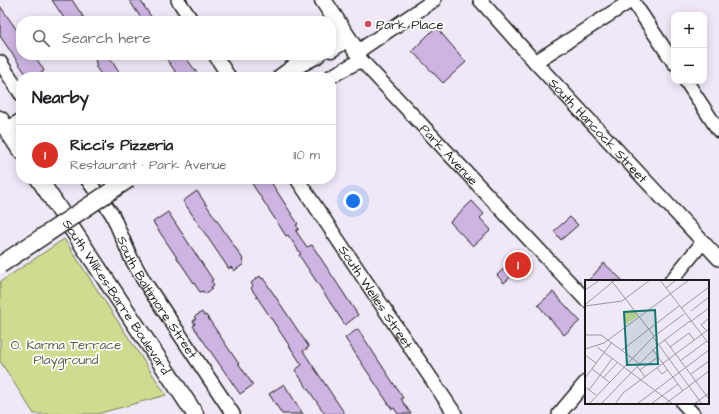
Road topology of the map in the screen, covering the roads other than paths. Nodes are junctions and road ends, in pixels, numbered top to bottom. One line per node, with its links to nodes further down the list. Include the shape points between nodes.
1 (178, 0): 6 (street)
2 (323, 0): 7 (main road, Park Avenue)
3 (434, 0): 11 (street)
4 (480, 0): 16 (street, South Hancock Street)
5 (632, 0): 12 (street); 16 (street)
6 (189, 16)
7 (334, 16)
8 (336, 20): 9 (main road, Park Avenue)
9 (348, 38): 10 (main road); 11 (main road, Park Avenue)
10 (336, 46)
11 (359, 56): 19 (street); 34 (street, Park Avenue)
12 (671, 58)
13 (218, 60): 17 (street)
14 (307, 60): 18 (main road)
15 (0, 62): 21 (street)
16 (534, 62): 30 (street, South Hancock Street)
17 (226, 72)
18 (288, 72)
19 (336, 73)
20 (688, 84): 24 (street)
21 (16, 86)
22 (16, 121): 23 (street)
23 (3, 124): 25 (main road)
24 (719, 131)
25 (16, 144)
26 (43, 184): 37 (main road, South Wilkes-Barre Boulevard)
27 (91, 184): 38 (street, South Baltimore Street, via 112,214 130,258 144,281)
28 (122, 184): 32 (main road, bridge)
29 (300, 184): 39 (street, South Welles Street)
30 (703, 242): 31 (street, South Hancock Street); 33 (street)
31 (719, 259)
32 (0, 265)
33 (672, 280)
34 (585, 299)
35 (585, 383): 40 (street)
36 (684, 404): 41 (street)
37 (195, 414)
38 (233, 414)
39 (455, 414)
40 (560, 414)
41 (693, 414)

